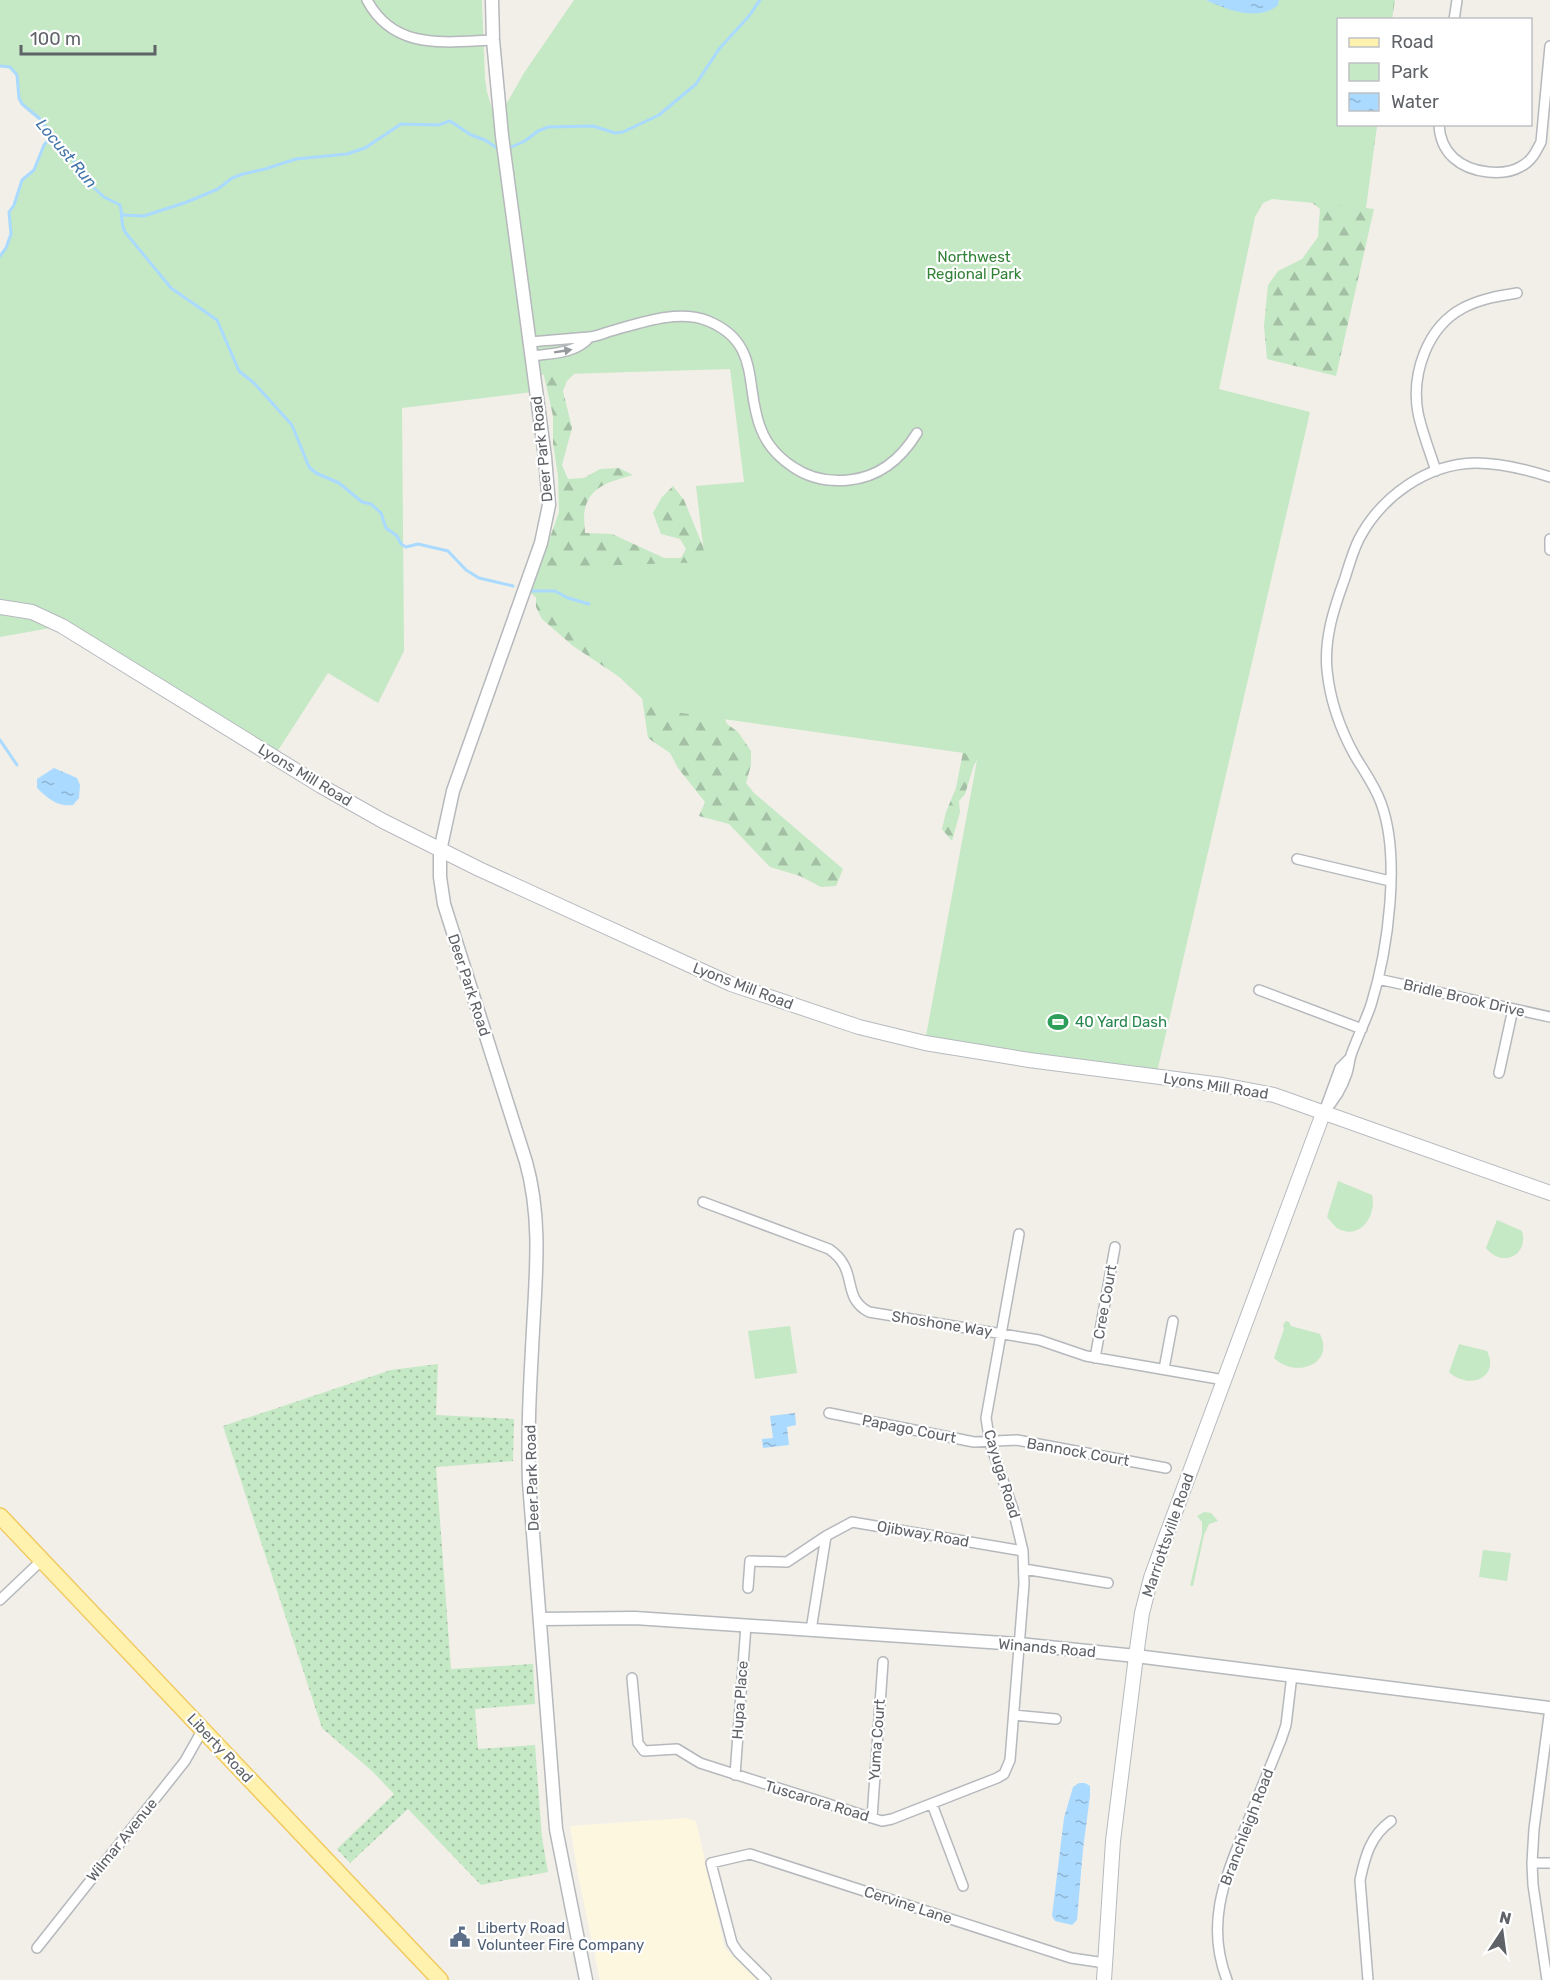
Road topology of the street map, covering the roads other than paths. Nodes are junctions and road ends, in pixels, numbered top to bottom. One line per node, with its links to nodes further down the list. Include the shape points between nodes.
1 (367, 0): 5 (street, via 379,18 405,36 434,41)
2 (492, 0): 5 (street, Deer Park Road)
3 (1457, 0): 4 (street)
4 (1454, 18)
5 (493, 40): 10 (street, Deer Park Road)
6 (1550, 45): 7 (street, via 1541,142 1530,161 1520,168 1497,173 1471,169 1446,151)
7 (1439, 126)
8 (1517, 293): 13 (street, via 1480,301 1450,316 1426,350 1417,377 1418,413)
9 (590, 337): 10 (street); 11 (street, one-way to 9, via 572,350); 12 (street, via 672,317 690,316 716,325 730,335 746,358 757,418 768,444 789,465 821,479 852,480 879,471 902,455)
10 (530, 342): 11 (street, Deer Park Road)
11 (532, 356): 18 (street, Deer Park Road, via 548,478 546,524 456,779)
12 (917, 433)
13 (1436, 471): 14 (street, Marriottsville Road, via 1471,463 1509,466); 20 (street, Marriottsville Road, via 1385,502 1364,530 1336,603 1326,650 1335,711 1381,802 1391,861)
14 (1550, 477)
15 (1550, 539): 16 (street)
16 (1550, 550)
17 (0, 607): 18 (main road, Lyons Mill Road, via 32,612 62,626 330,791)
18 (440, 851): 27 (main road, Lyons Mill Road, via 721,980 852,1025 987,1054 1253,1090); 48 (street, Deer Park Road, via 447,915 534,1197 537,1250 528,1456)
19 (1297, 859): 20 (street)
20 (1390, 880): 21 (street, Marriottsville Road)
21 (1378, 979): 23 (street, Bridle Brook Drive); 25 (street, Marriottsville Road)
22 (1260, 990): 25 (street)
23 (1513, 1009): 24 (street, Bridle Brook Drive); 26 (street)
24 (1550, 1017)
25 (1362, 1029): 27 (street, Marriottsville Road, via 1348,1072 1335,1100)
26 (1499, 1073)
27 (1324, 1111): 28 (main road, Lyons Mill Road); 36 (main road, Marriottsville Road)
28 (1550, 1193)
29 (703, 1202): 33 (street, Shoshone Way, via 838,1254 856,1302 869,1312)
30 (1019, 1234): 33 (street, Cayuga Road)
31 (1115, 1247): 34 (street, Cree Court)
32 (1173, 1321): 35 (street)
33 (1000, 1334): 34 (street, Shoshone Way, via 1050,1343); 38 (street, Cayuga Road, via 987,1407)
34 (1095, 1358): 35 (street, Shoshone Way)
35 (1164, 1369): 36 (street, Shoshone Way)
36 (1224, 1380): 52 (main road, Marriottsville Road, via 1151,1578)
37 (829, 1413): 38 (street, Papago Court)
38 (990, 1443): 39 (street, Bannock Court, via 1017,1440); 42 (street, Cayuga Road)
39 (1166, 1468)
40 (0, 1516): 43 (main road, Liberty Road)
41 (826, 1536): 42 (street, Ojibway Road, via 857,1522); 46 (street, Ojibway Road, via 787,1562 750,1561); 50 (street)
42 (1023, 1551): 44 (street, Cayuga Road)
43 (42, 1560): 47 (street); 59 (main road, Liberty Road)
44 (1024, 1569): 45 (street); 51 (street, Cayuga Road)
45 (1108, 1583)
46 (748, 1588)
47 (0, 1600)
48 (541, 1619): 49 (street, Winands Road, via 614,1617); 70 (street, Deer Park Road, via 557,1839)
49 (746, 1625): 50 (street, Winands Road); 60 (street, Hupa Place)
50 (811, 1630): 51 (street, Winands Road)
51 (1019, 1644): 52 (street, Winands Road); 57 (street, Tuscarora Road)
52 (1136, 1656): 54 (street, Winands Road); 68 (main road, Marriottsville Road, via 1113,1841)
53 (883, 1662): 62 (street, Yuma Court)
54 (1292, 1675): 56 (street, Winands Road); 73 (street, Branchleigh Road, via 1283,1733 1222,1889 1218,1940)
55 (632, 1678): 60 (street, Tuscarora Road, via 640,1748 677,1749 699,1763)
56 (1550, 1708): 64 (street)
57 (1014, 1716): 58 (street); 61 (street, Tuscarora Road, via 1010,1760 1004,1773)
58 (1056, 1719)
59 (203, 1729): 67 (street, Wilmar Avenue, via 185,1761); 69 (main road, Liberty Road)
60 (735, 1775): 62 (street, Tuscarora Road)
61 (932, 1804): 62 (street, Tuscarora Road, via 887,1821); 66 (street)
62 (872, 1818)
63 (1391, 1821): 74 (street, via 1374,1836 1360,1880)
64 (1532, 1863): 65 (street); 75 (street)
65 (1550, 1863)
66 (963, 1886)
67 (37, 1948)
68 (1105, 1962): 71 (street, Cervine Lane, via 1071,1958 750,1854 711,1863 732,1942); 72 (main road, Marriottsville Road)
69 (440, 1980)
70 (586, 1980)
71 (766, 1980)
72 (1104, 1980)
73 (1227, 1980)
74 (1368, 1980)
75 (1547, 1980)

